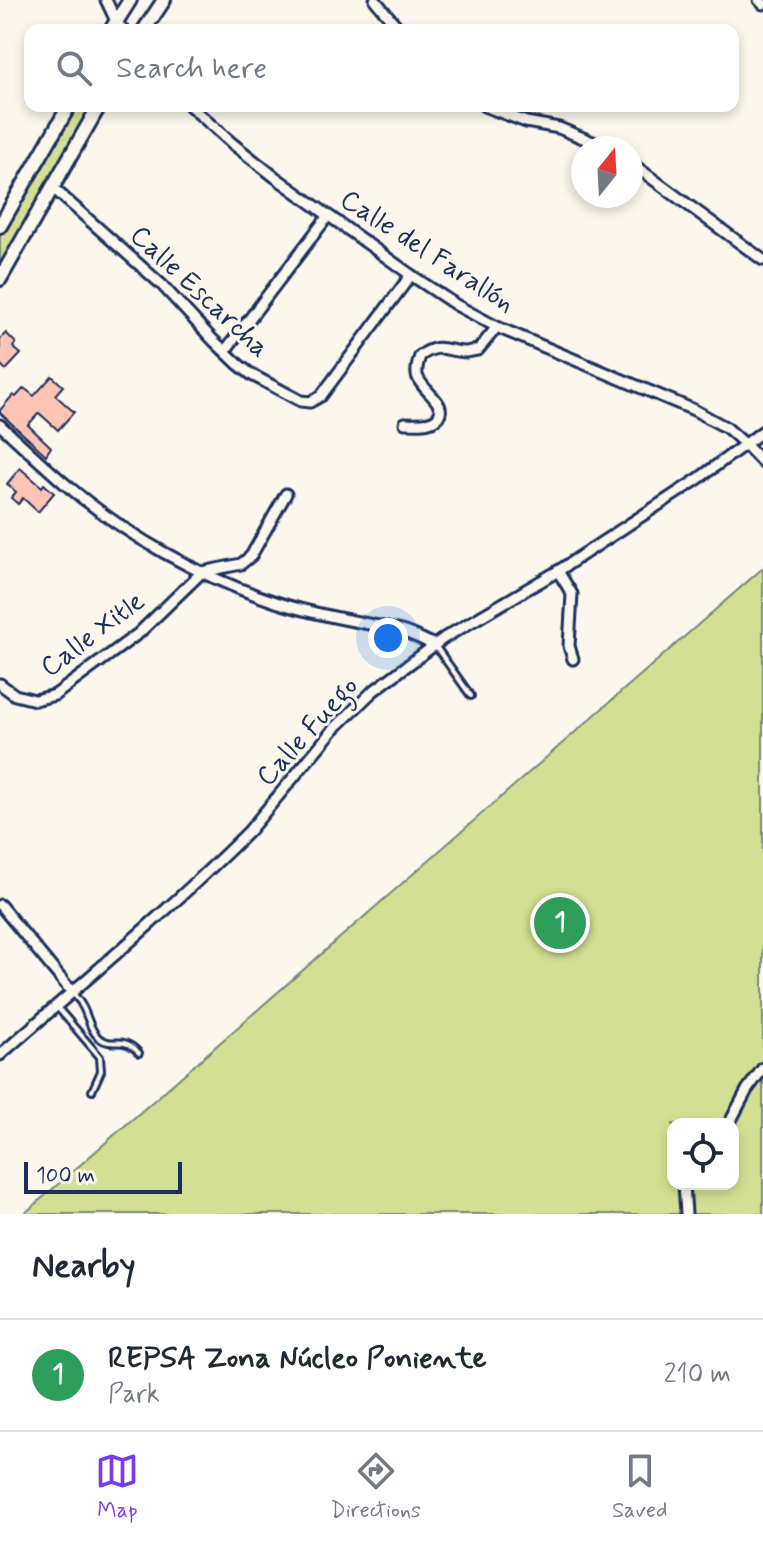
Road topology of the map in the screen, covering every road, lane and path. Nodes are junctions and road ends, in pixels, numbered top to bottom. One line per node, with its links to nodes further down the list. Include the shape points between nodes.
1 (106, 0): 5 (street)
2 (130, 0): 6 (main road)
3 (164, 0): 7 (main road)
4 (375, 0): 8 (street)
5 (115, 24)
6 (118, 24)
7 (148, 24)
8 (395, 24)
9 (66, 112): 17 (main road)
10 (96, 112): 15 (main road)
11 (197, 112): 16 (street, Calle del Farallón)
12 (500, 112): 13 (street)
13 (578, 136)
14 (643, 172): 18 (street)
15 (52, 187): 20 (main road); 22 (street, Calle Escarcha, via 162,285)
16 (328, 216): 19 (street, Calle del Farallón); 22 (street)
17 (0, 226)
18 (763, 260)
19 (411, 275): 21 (street, Calle del Farallón); 22 (street, Calle Escarcha, via 321,396 310,402 252,375)
20 (0, 279)
21 (497, 327): 23 (street, via 478,350 429,349 420,356 420,382 441,411 434,420); 26 (street, Calle del Farallón, via 694,410)
22 (225, 351)
23 (405, 423)
24 (0, 425): 30 (street, via 121,527)
25 (763, 431): 26 (street, Calle Fuego)
26 (745, 444): 27 (street, Calle del Farallón); 29 (street, Calle Fuego)
27 (763, 463)
28 (286, 494): 30 (street, via 251,556 241,564)
29 (558, 571): 31 (street, Calle Fuego); 32 (street, via 572,594)
30 (202, 572): 31 (street, via 285,605 404,632); 33 (street, Calle Xitle, via 139,633 55,695 35,700)
31 (435, 645): 34 (lane); 36 (street, Calle Fuego, via 372,692 333,730 249,831)
32 (573, 659)
33 (0, 684)
34 (471, 696)
35 (0, 905): 36 (street)
36 (72, 992): 37 (street, Calle Fuego); 38 (lane, via 99,1037 130,1043)
37 (55, 1006): 39 (street, Calle Fuego); 41 (lane, via 100,1057 101,1071)
38 (139, 1053)
39 (0, 1055)
40 (763, 1068): 42 (street)
41 (92, 1091)
42 (732, 1118)
43 (684, 1190): 44 (street)
44 (686, 1214)

